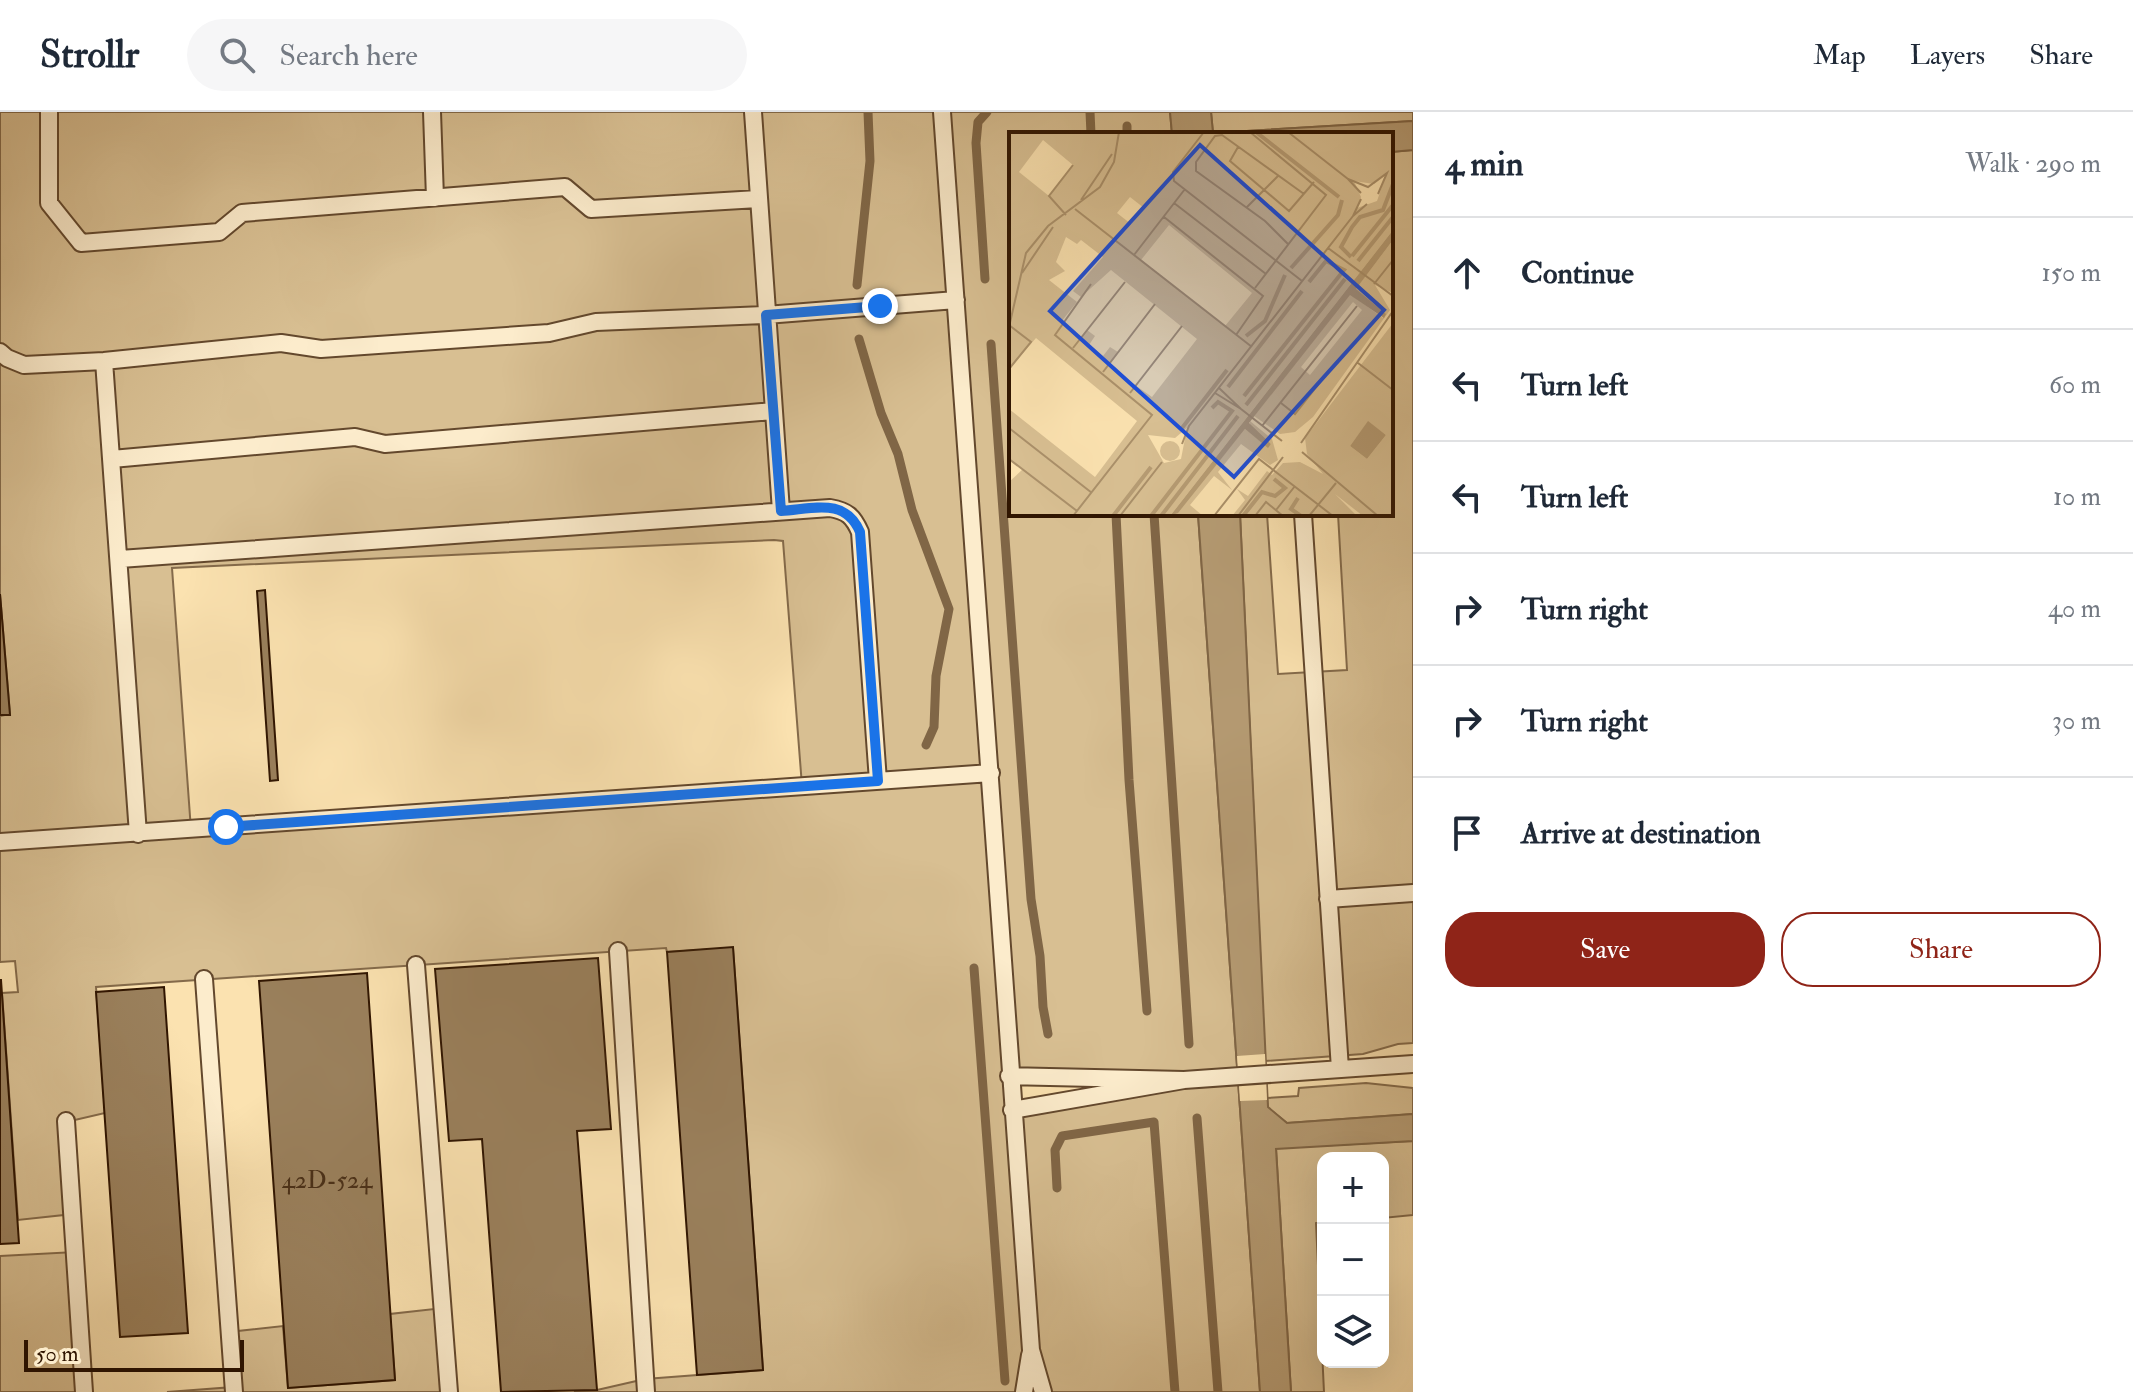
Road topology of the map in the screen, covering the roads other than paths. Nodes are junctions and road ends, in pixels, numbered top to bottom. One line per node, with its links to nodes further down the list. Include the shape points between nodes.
1 (49, 112): 5 (lane, via 49,203 81,243 219,232 242,213)
2 (432, 112): 5 (lane)
3 (753, 112): 6 (lane)
4 (942, 112): 7 (lane)
5 (435, 198): 6 (lane, via 565,187 591,209)
6 (758, 199): 8 (lane)
7 (956, 300): 8 (lane); 16 (lane)
8 (766, 315): 10 (lane, via 596,322 549,333 321,349 281,343); 11 (lane)
9 (0, 352): 10 (lane, via 24,365)
10 (104, 361): 12 (lane)
11 (773, 411): 12 (lane, via 385,444 355,437); 13 (lane)
12 (112, 459): 15 (lane)
13 (781, 511): 15 (lane); 17 (lane, via 846,511 860,532)
14 (1303, 516): 21 (lane)
15 (120, 559): 18 (lane)
16 (991, 773): 17 (lane); 27 (lane)
17 (878, 781): 18 (lane)
18 (138, 834): 19 (lane)
19 (0, 842)
20 (1413, 893): 21 (lane)
21 (1328, 899): 26 (lane)
22 (618, 951): 35 (lane)
23 (416, 965): 34 (lane)
24 (204, 979): 33 (lane)
25 (1413, 1064): 26 (lane)
26 (1340, 1069): 28 (lane)
27 (1009, 1076): 28 (lane); 29 (lane)
28 (1184, 1080): 29 (lane)
29 (1012, 1110): 31 (lane)
30 (66, 1121): 32 (lane)
31 (1031, 1350): 36 (lane); 37 (lane)
32 (84, 1392)
33 (234, 1392)
34 (449, 1392)
35 (646, 1392)
36 (1024, 1392)
37 (1043, 1392)

